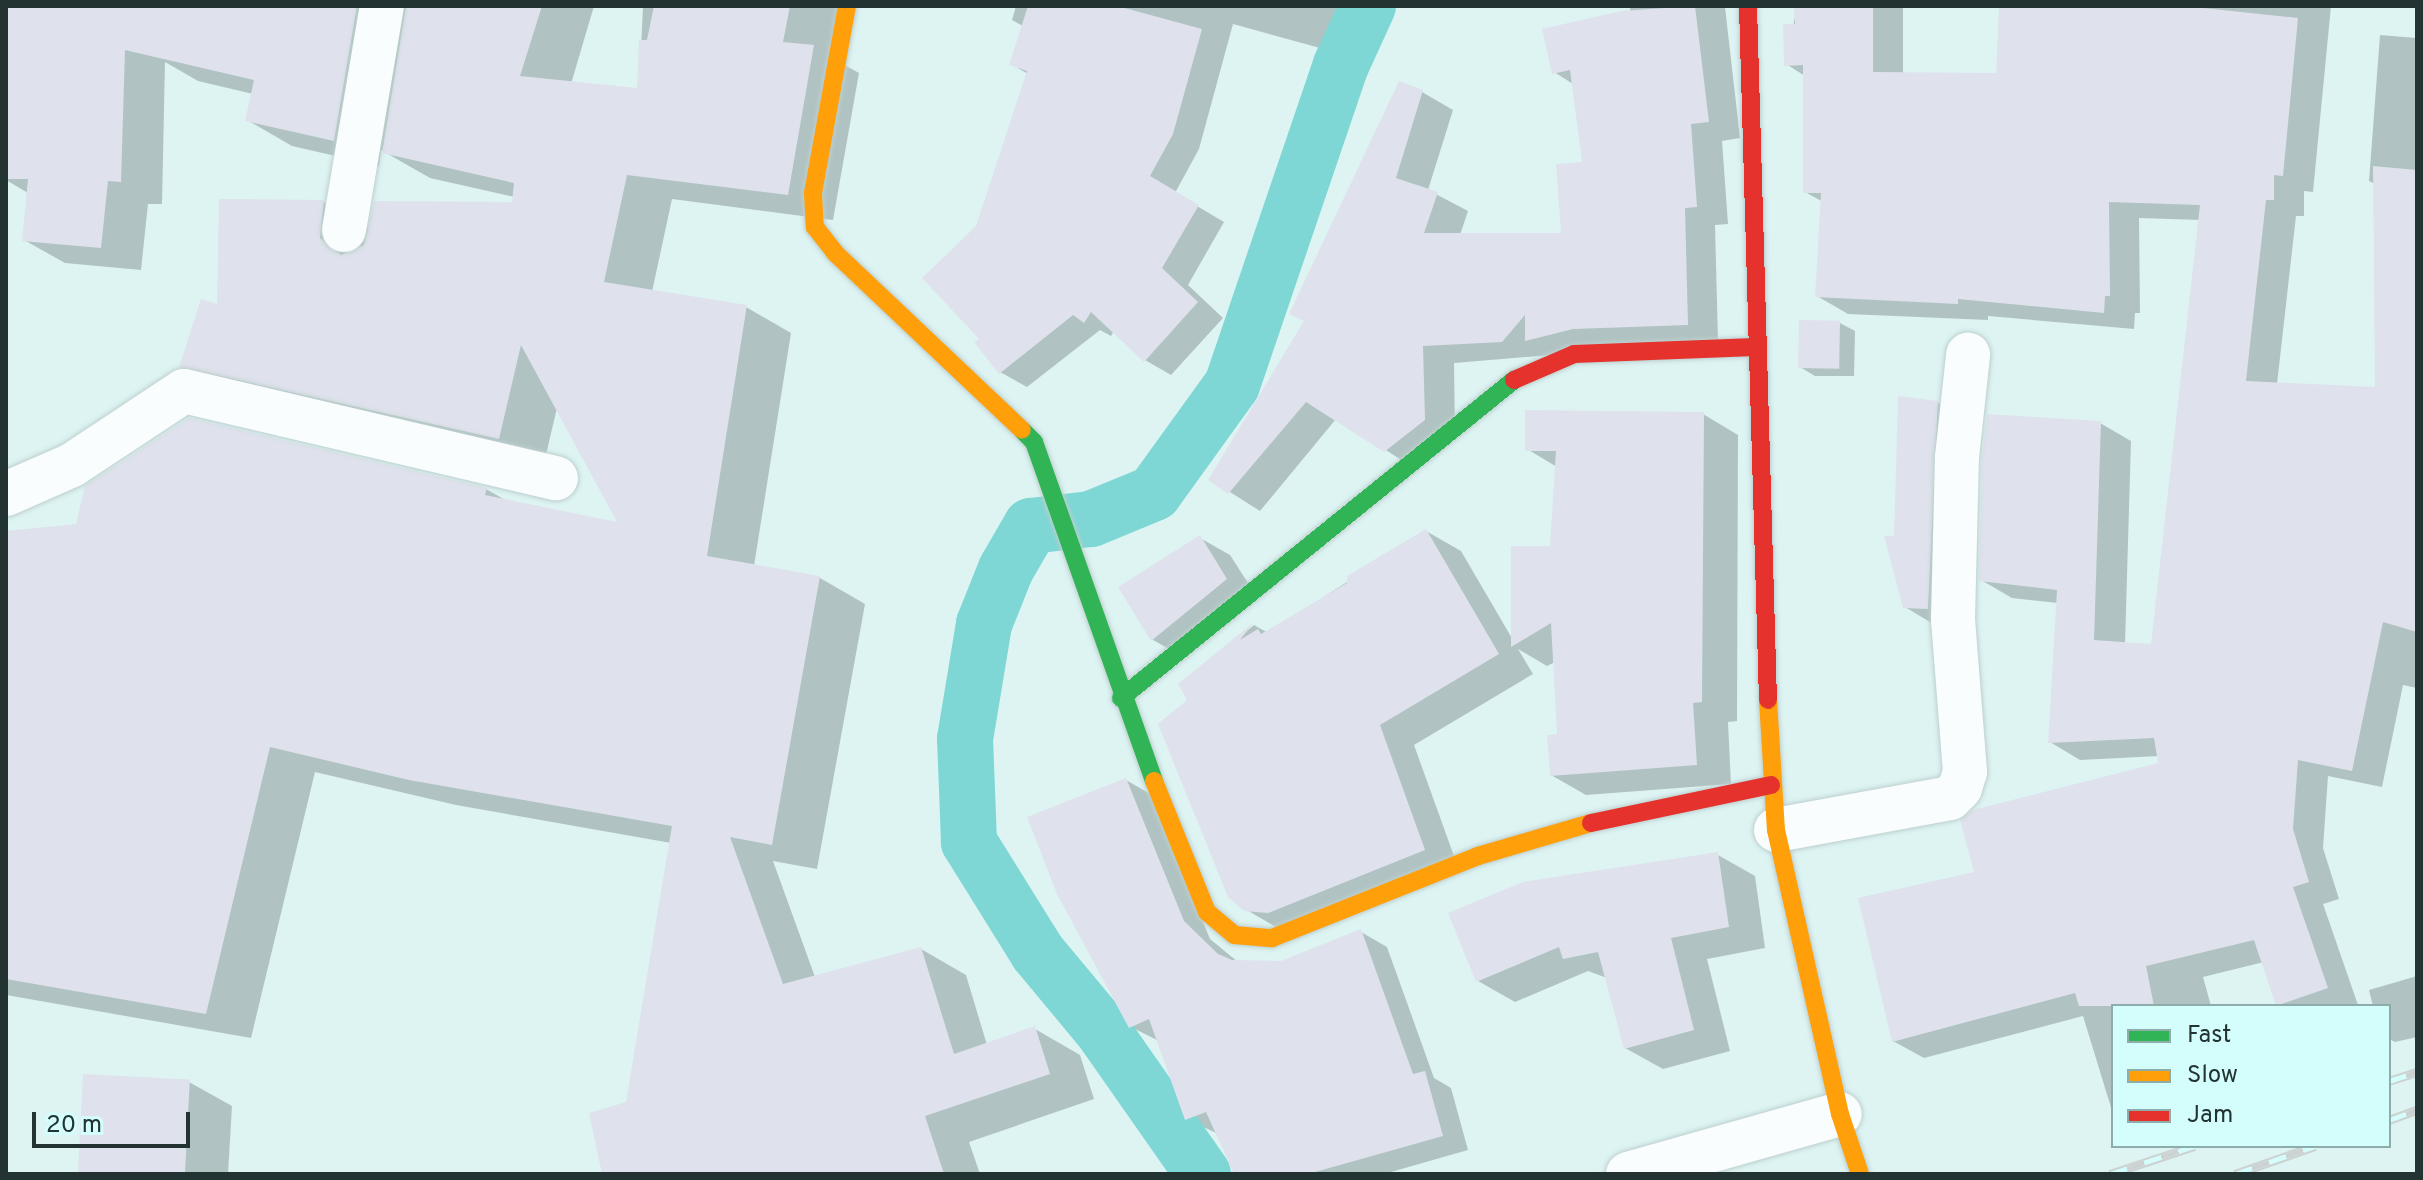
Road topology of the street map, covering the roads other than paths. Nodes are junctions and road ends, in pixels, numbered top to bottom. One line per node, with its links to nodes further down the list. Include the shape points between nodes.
1 (382, 6): 4 (street)
2 (847, 6): 9 (street, via 813,193 815,227 835,253 1034,442)
3 (1748, 6): 5 (street)
4 (344, 230)
5 (1755, 347): 9 (street, via 1574,354 1518,376); 10 (street)
6 (1968, 355): 11 (street, via 1957,457 1953,604 1965,772 1960,788 1950,798)
7 (556, 478): 8 (street, via 184,391 72,465)
8 (6, 494)
9 (1121, 698): 10 (street, via 1207,912 1234,935 1272,938 1478,856 1575,826)
10 (1771, 785): 11 (street)
11 (1776, 830): 12 (street)
12 (1840, 1114): 13 (street); 14 (street)
13 (1628, 1174)
14 (1860, 1174)

